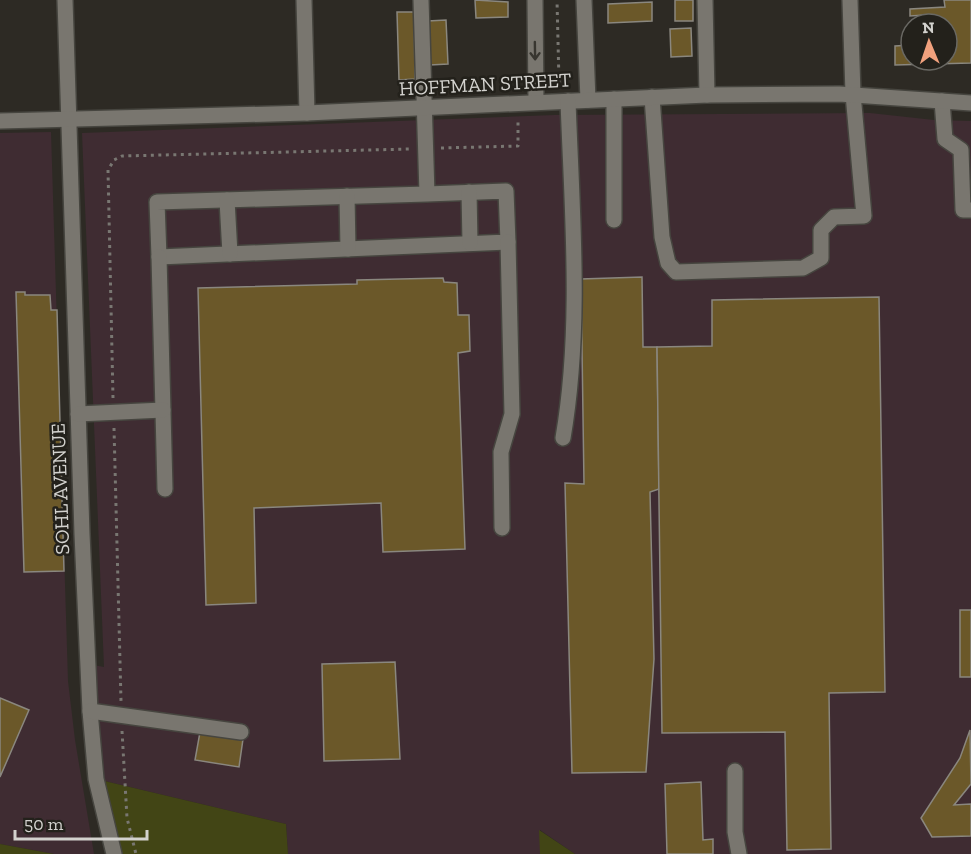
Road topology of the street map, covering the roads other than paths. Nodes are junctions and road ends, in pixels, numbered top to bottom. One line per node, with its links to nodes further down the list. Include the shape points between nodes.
1 (65, 0): 19 (street, SOHL AVENUE)
2 (304, 0): 18 (street)
3 (422, 0): 17 (street)
4 (535, 0): 15 (street, one-way to 15)
5 (584, 0): 12 (street)
6 (705, 0): 9 (street)
7 (850, 0): 8 (street)
8 (853, 94): 9 (street, HOFFMAN STREET); 10 (street, via 864,216 834,217 821,230 821,258 803,268 676,272 668,263 662,237); 14 (street, HOFFMAN STREET)
9 (706, 95): 10 (street, HOFFMAN STREET)
10 (652, 98): 11 (street, HOFFMAN STREET)
11 (614, 99): 12 (street, HOFFMAN STREET); 27 (street)
12 (588, 100): 13 (street, HOFFMAN STREET)
13 (568, 101): 15 (street, HOFFMAN STREET); 35 (street, via 574,272 571,394)
14 (942, 101): 16 (street, HOFFMAN STREET); 21 (street, via 945,139)
15 (536, 102): 17 (street, HOFFMAN STREET)
16 (971, 103)
17 (424, 107): 18 (street, HOFFMAN STREET); 23 (street)
18 (307, 113): 19 (street, HOFFMAN STREET)
19 (69, 120): 20 (street, HOFFMAN STREET); 34 (street, SOHL AVENUE)
20 (0, 121)
21 (966, 150): 26 (street, via 963,210)
22 (469, 192): 23 (street); 28 (street, via 506,191); 29 (street)
23 (427, 194): 24 (street)
24 (346, 196): 25 (street); 30 (street)
25 (227, 200): 31 (street); 32 (street, via 157,202)
26 (971, 210)
27 (614, 220)
28 (508, 242): 29 (street); 37 (street, via 512,414 501,452)
29 (470, 243): 30 (street)
30 (348, 249): 31 (street)
31 (230, 254): 32 (street)
32 (159, 257): 33 (street)
33 (163, 410): 34 (street); 36 (street)
34 (78, 414): 38 (street, SOHL AVENUE)
35 (563, 438)
36 (165, 489)
37 (502, 528)
38 (90, 711): 39 (street); 41 (street, SOHL AVENUE, via 96,779)
39 (241, 732)
40 (735, 771): 42 (street)
41 (114, 854)
42 (739, 854)

